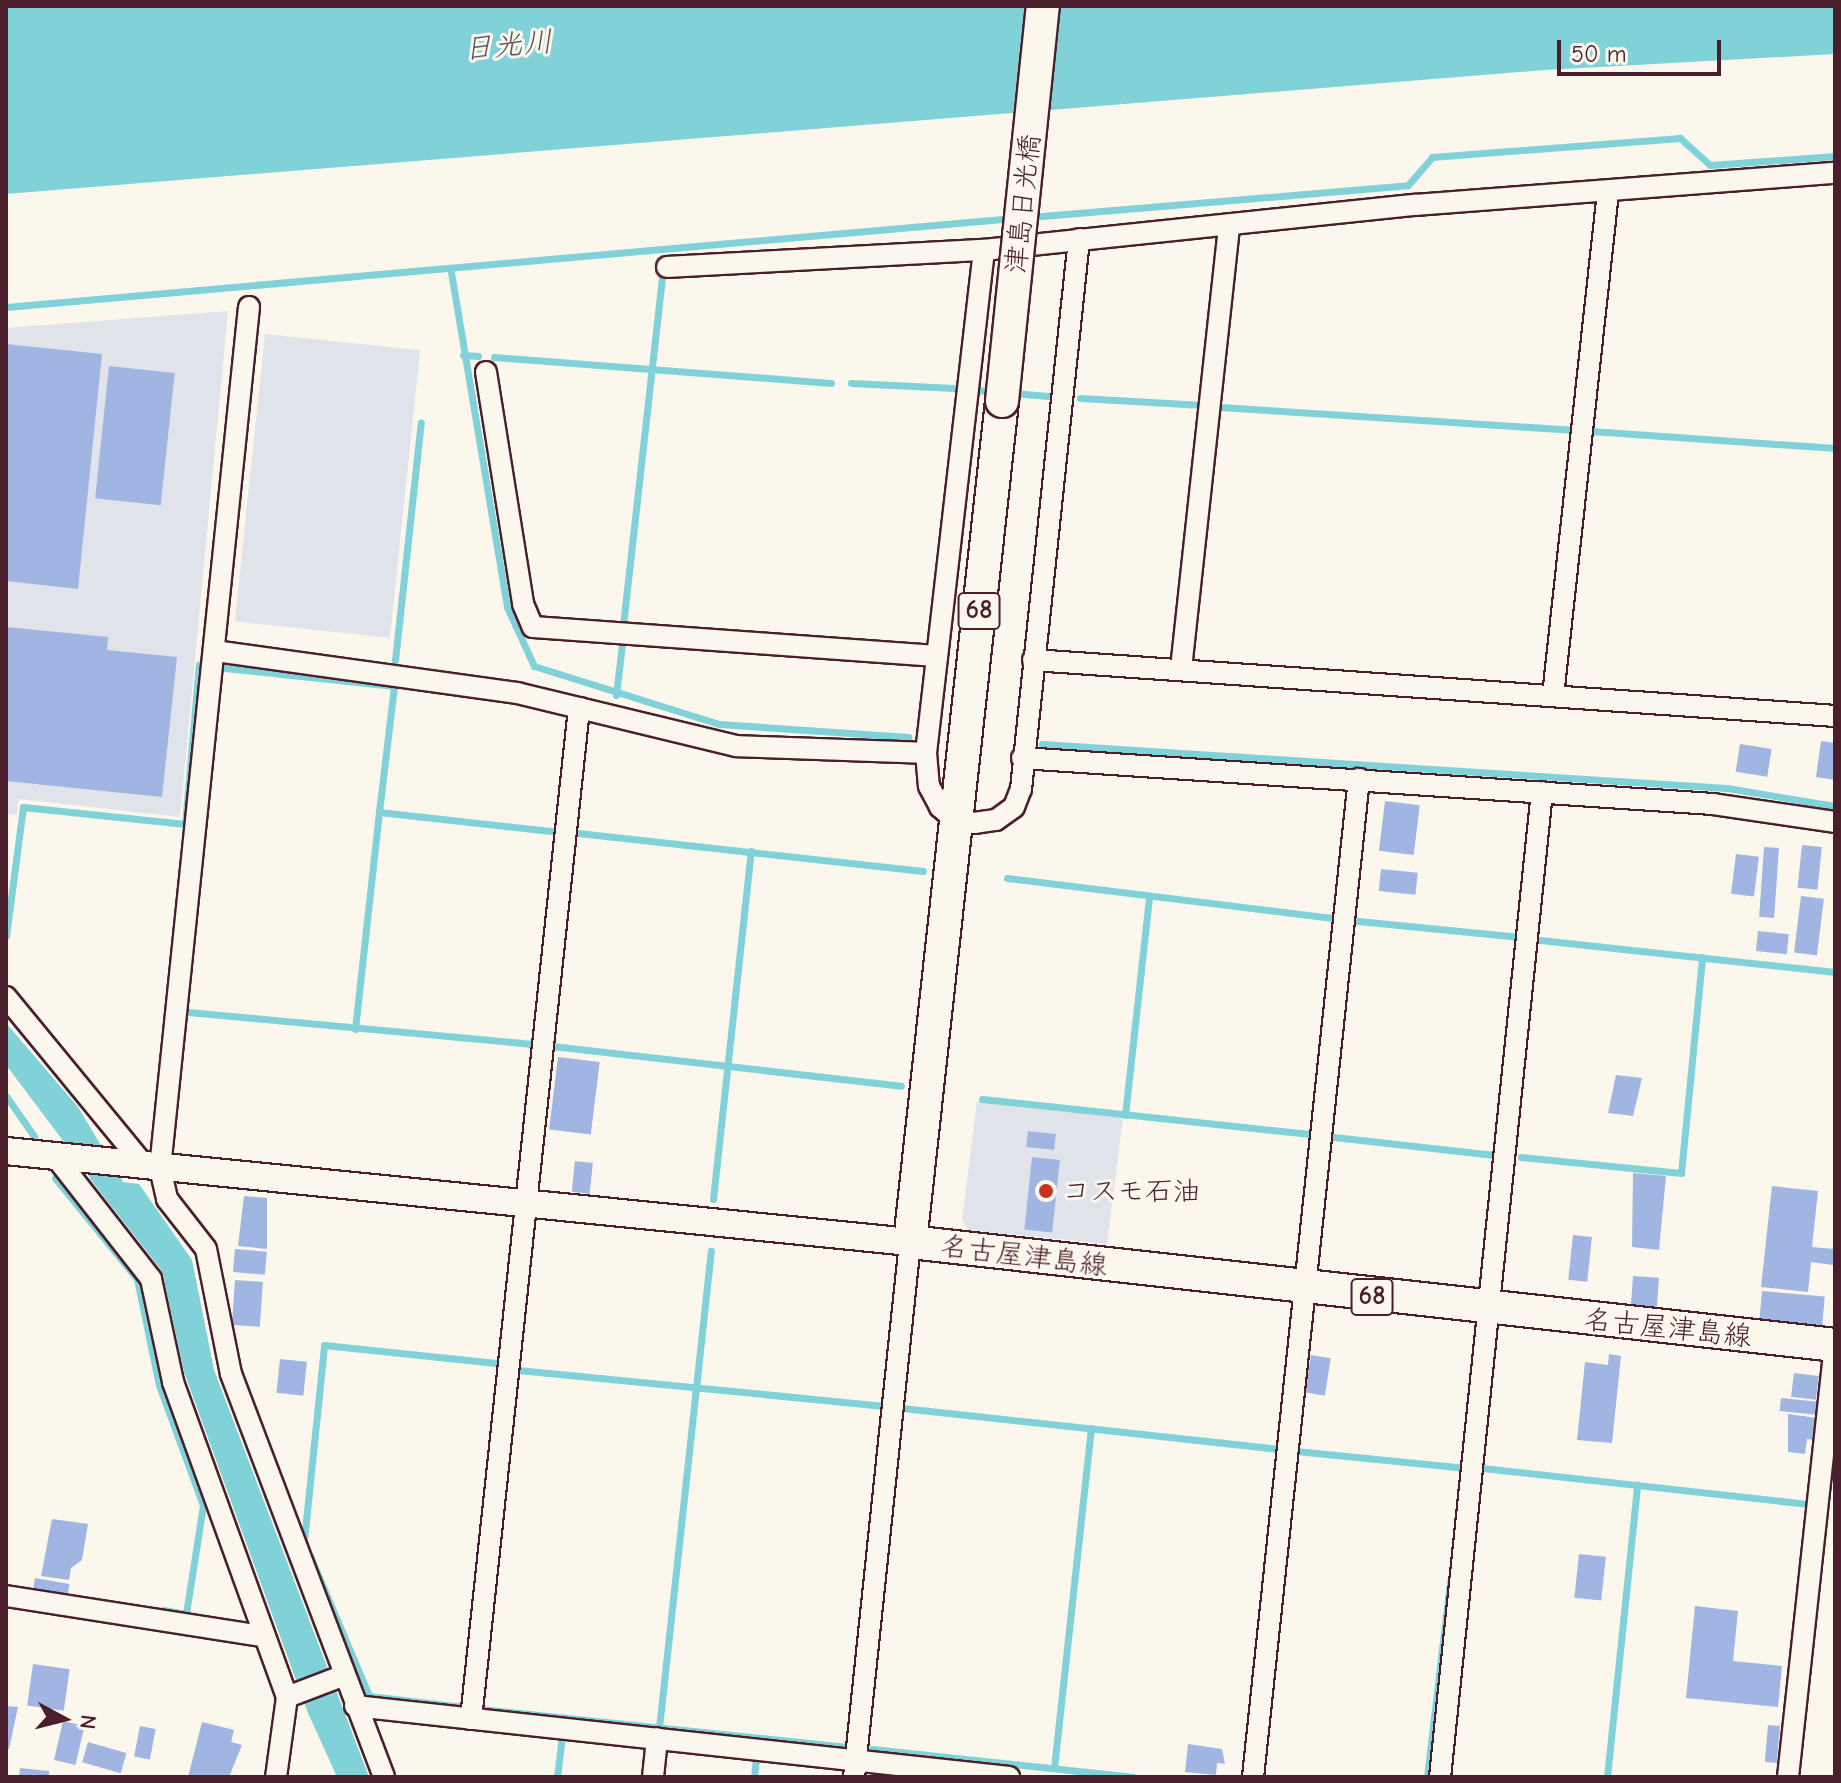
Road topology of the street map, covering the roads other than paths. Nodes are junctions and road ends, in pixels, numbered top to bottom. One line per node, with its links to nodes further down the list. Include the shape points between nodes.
1 (1043, 6): 10 (main road, 津島日光橋 / 68, bridge)
2 (1835, 173): 3 (street)
3 (1608, 192): 4 (street); 15 (street)
4 (1229, 225): 5 (street); 14 (street)
5 (1079, 239): 6 (street); 13 (street)
6 (984, 250): 7 (street); 12 (street)
7 (667, 267)
8 (249, 307): 11 (street)
9 (486, 372): 12 (street, via 523,604 533,627)
10 (1002, 401): 22 (main road, 名古屋津島線 / 68)
11 (215, 651): 16 (street, via 517,693); 27 (street)
12 (937, 656): 18 (street)
13 (1033, 660): 14 (street); 19 (street)
14 (1181, 669): 15 (street)
15 (1553, 696): 17 (street)
16 (579, 708): 18 (street, via 736,746); 28 (street)
17 (1835, 716)
18 (926, 753): 22 (street, via 929,786)
19 (1022, 758): 20 (street); 22 (street, via 1014,807 996,820)
20 (1359, 779): 21 (street); 30 (street)
21 (1542, 792): 23 (street, via 1713,804); 31 (street)
22 (956, 821): 29 (main road, 名古屋津島線 / 68)
23 (1835, 822)
24 (6, 997): 27 (street)
25 (6, 1151): 26 (street)
26 (62, 1156): 27 (street); 34 (street, via 151,1279 173,1382)
27 (145, 1166): 28 (street); 35 (street, via 206,1249 231,1374)
28 (525, 1206): 29 (street); 38 (street)
29 (910, 1242): 30 (main road, 名古屋津島線 / 68); 40 (street)
30 (1305, 1289): 31 (main road, 名古屋津島線 / 68); 45 (street)
31 (1492, 1309): 32 (main road, 名古屋津島線 / 68); 46 (street)
32 (1835, 1345): 47 (street)
33 (6, 1596): 34 (street)
34 (262, 1636): 36 (street)
35 (338, 1677): 36 (street); 37 (street)
36 (290, 1696): 41 (street)
37 (355, 1706): 38 (street); 42 (street)
38 (471, 1719): 39 (street)
39 (657, 1738): 40 (street); 43 (street)
40 (855, 1769): 44 (street)
41 (276, 1777)
42 (384, 1777)
43 (653, 1777)
44 (1009, 1777)
45 (1253, 1777)
46 (1440, 1777)
47 (1788, 1777)

